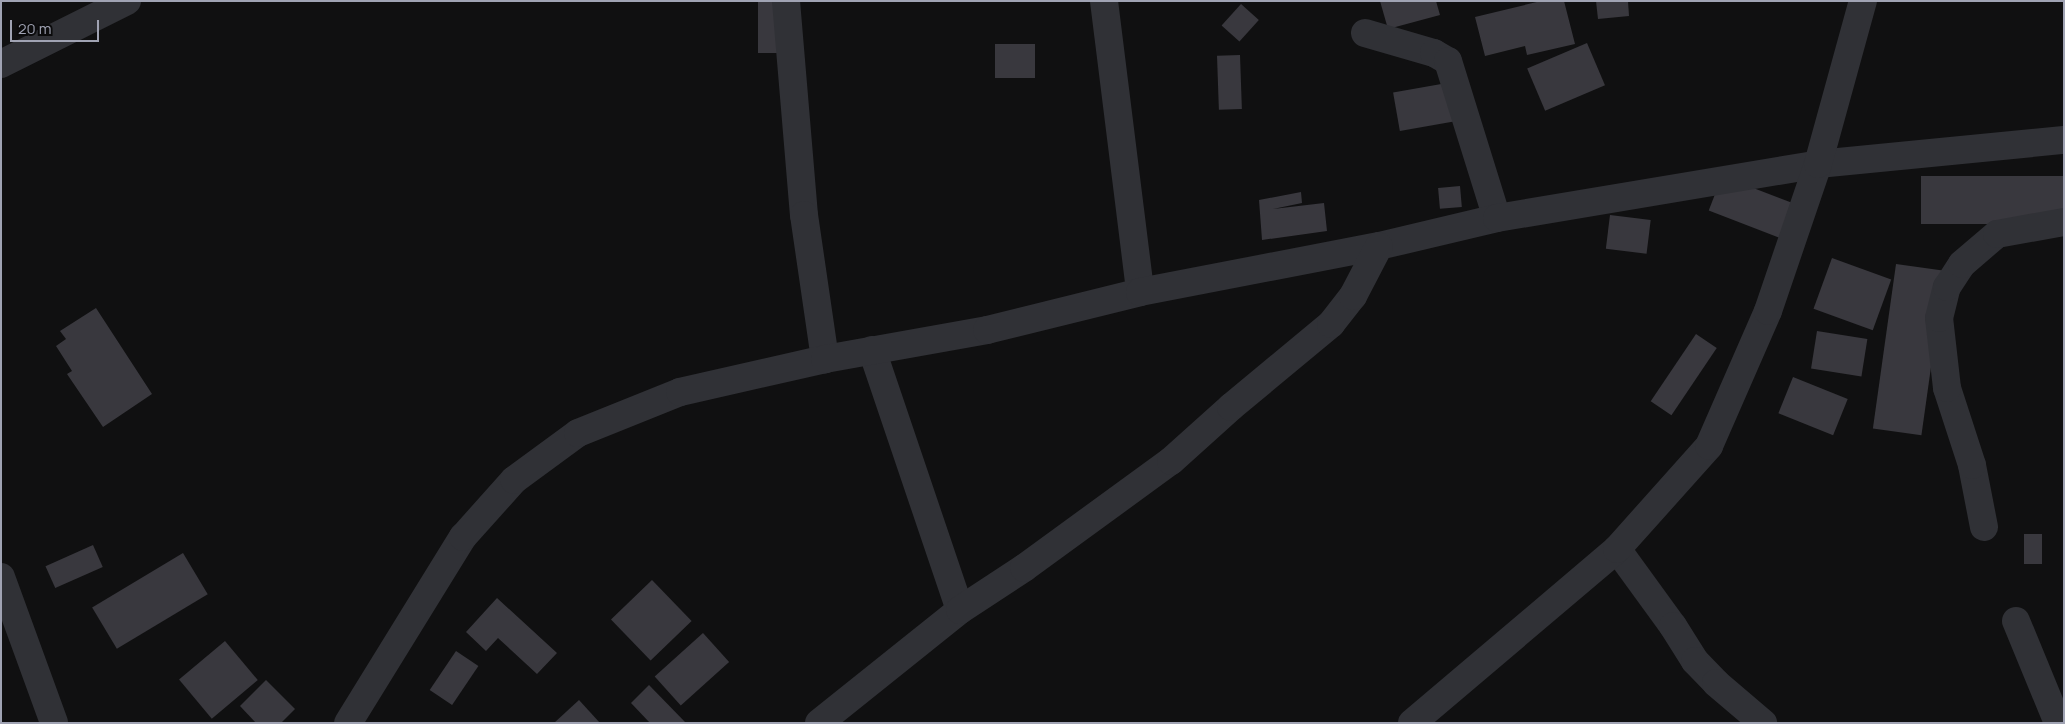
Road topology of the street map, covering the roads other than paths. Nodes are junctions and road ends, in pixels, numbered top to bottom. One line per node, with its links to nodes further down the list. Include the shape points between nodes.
1 (126, 1): 6 (street)
2 (786, 1): 14 (street, via 804,215)
3 (1104, 1): 12 (street)
4 (1863, 1): 8 (street)
5 (1365, 33): 9 (street, via 1434,52 1448,61)
6 (1, 64)
7 (2064, 140): 8 (street)
8 (1818, 164): 9 (street); 16 (street, via 1768,311 1709,446)
9 (1497, 218): 11 (street)
10 (2064, 222): 15 (street, via 1997,234 1962,264 1946,288 1939,318 1947,388 1972,465)
11 (1379, 246): 12 (street); 18 (street, via 1353,296 1331,324 1309,344 1231,406 1171,461 1024,568)
12 (1140, 292): 13 (street, via 987,330)
13 (872, 350): 14 (street); 18 (street)
14 (825, 358): 21 (street, via 680,392 578,432 514,480 462,537)
15 (1984, 527)
16 (1616, 549): 23 (street); 24 (street, via 1696,661 1716,683)
17 (1, 577): 20 (street)
18 (960, 610): 22 (street)
19 (2016, 621): 25 (street)
20 (54, 723)
21 (348, 723)
22 (818, 723)
23 (1412, 723)
24 (1763, 723)
25 (2058, 723)

